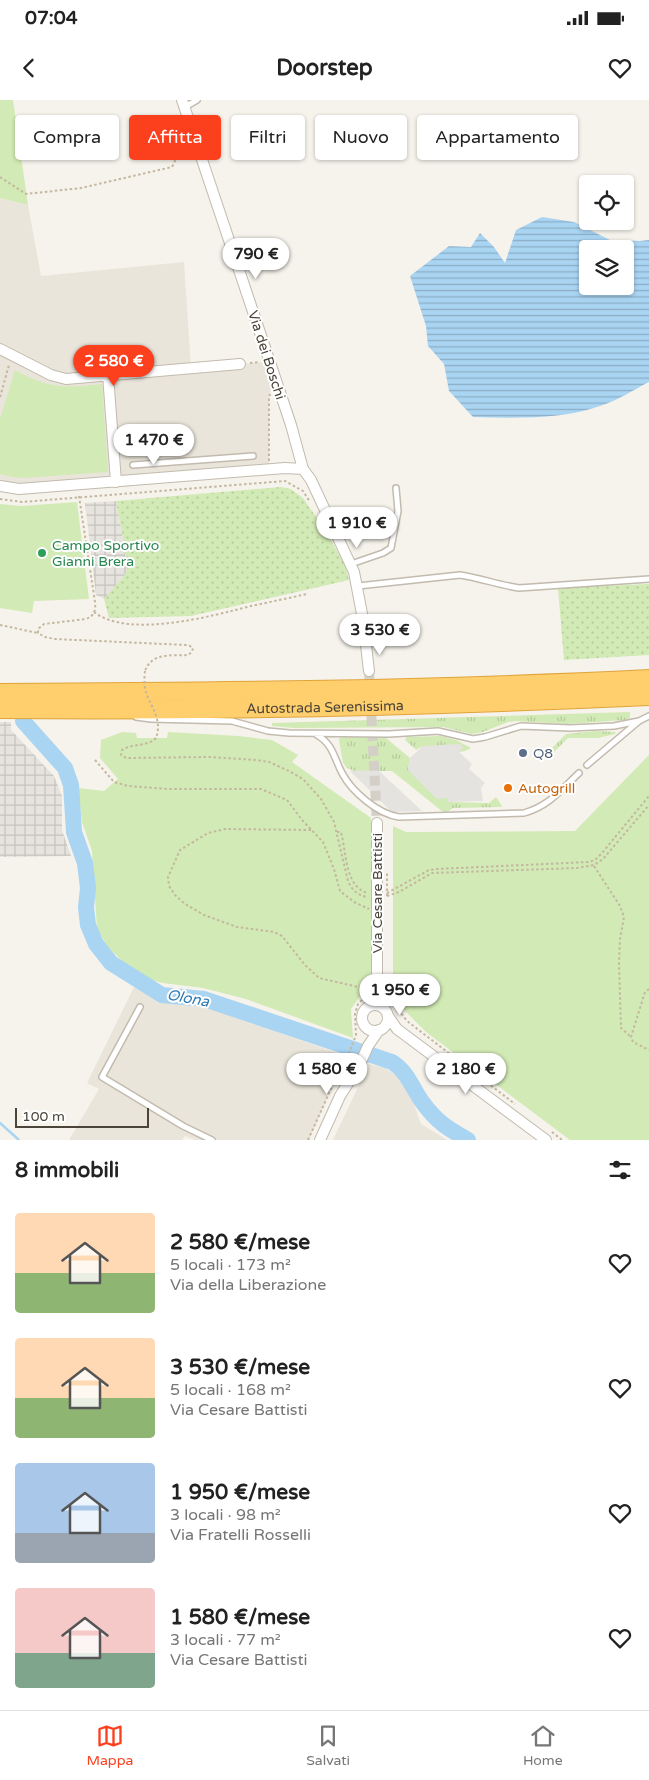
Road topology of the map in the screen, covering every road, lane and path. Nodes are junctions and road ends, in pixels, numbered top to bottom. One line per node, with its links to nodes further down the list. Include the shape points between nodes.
1 (197, 100): 2 (lane)
2 (183, 103): 14 (street, Via dei Boschi)
3 (175, 160): 4 (path, via 172,167 81,188 26,194)
4 (0, 177)
5 (0, 349): 6 (street)
6 (12, 355): 9 (street, via 62,379); 10 (path)
7 (265, 362): 8 (path)
8 (240, 364): 9 (street)
9 (108, 375): 16 (street)
10 (0, 397)
11 (253, 456): 12 (lane)
12 (192, 461): 13 (lane); 15 (lane)
13 (133, 466)
14 (303, 469): 15 (street); 23 (street)
15 (193, 476): 16 (street)
16 (116, 482): 17 (street)
17 (77, 485): 18 (street, via 19,489); 20 (path)
18 (0, 486)
19 (396, 488): 23 (lane, via 398,511 391,548)
20 (79, 497): 21 (path, via 22,502); 22 (path, via 285,481 303,492); 27 (path)
21 (0, 499)
22 (312, 505)
23 (351, 564): 25 (street)
24 (649, 579): 25 (lane, via 519,588 460,575)
25 (358, 586): 30 (street)
26 (307, 594): 27 (path, via 177,623 115,623)
27 (94, 612): 29 (path, via 86,619 41,625)
28 (0, 625): 29 (path)
29 (38, 633): 51 (path, bridge, via 55,639 186,645 193,648 188,655 156,658 148,664 146,692 157,716 156,738 127,747 121,756 210,757 269,762 303,779 321,799 334,822 351,887 359,894)
30 (369, 671)
31 (649, 680): 32 (highway, Autostrada Serenissima, via 256,691)
32 (0, 693)
33 (649, 696): 35 (highway, Autostrada Serenissima, via 209,710)
34 (0, 709): 35 (highway, Autostrada Serenissima)
35 (88, 710): 36 (lane)
36 (124, 716)
37 (649, 716): 39 (lane)
38 (133, 717): 40 (lane, via 232,721 268,731)
39 (638, 722): 40 (lane, via 570,728 521,726 473,739 438,731); 42 (lane)
40 (314, 734): 43 (lane, via 328,743 346,778 369,802 386,814 399,817 524,813 549,802)
41 (96, 760): 47 (path, via 114,782 128,786 261,789 287,800)
42 (587, 765)
43 (579, 773)
44 (649, 796): 50 (path, via 595,860 429,870)
45 (649, 805): 49 (path, via 603,860)
46 (377, 823): 53 (street, Via Cesare Battisti)
47 (312, 830): 53 (path, via 323,842 340,891 354,902); 55 (path, via 225,829 208,833 180,850 168,877 169,886 185,904 204,915 237,927 282,936 320,978)
48 (387, 865): 50 (path)
49 (594, 865): 52 (path, via 432,873); 62 (path, via 624,917 619,964 621,1028)
50 (387, 893): 52 (path); 52 (path, via 382,895)
51 (372, 895)
52 (387, 896)
53 (378, 913): 55 (street, Via Cesare Battisti)
54 (649, 989): 62 (path, via 645,992)
55 (377, 990): 56 (street, Via Cesare Battisti); 65 (path, via 390,999 406,1021); 68 (path, via 358,1004 354,1014 356,1035)
56 (376, 1006): 58 (street, via 385,1010); 59 (street, via 365,1010 362,1017)
57 (140, 1007): 67 (lane, via 102,1077)
58 (388, 1016): 60 (street); 61 (street)
59 (367, 1028): 60 (street); 63 (street)
60 (380, 1029): 61 (street); 63 (street)
61 (397, 1029): 70 (street)
62 (631, 1037): 64 (path, via 633,1042)
63 (368, 1046): 69 (street)
64 (649, 1050)
65 (516, 1104)
66 (547, 1128): 71 (path)
67 (212, 1140)
68 (308, 1140)
69 (320, 1140)
70 (546, 1140)
71 (562, 1140)

